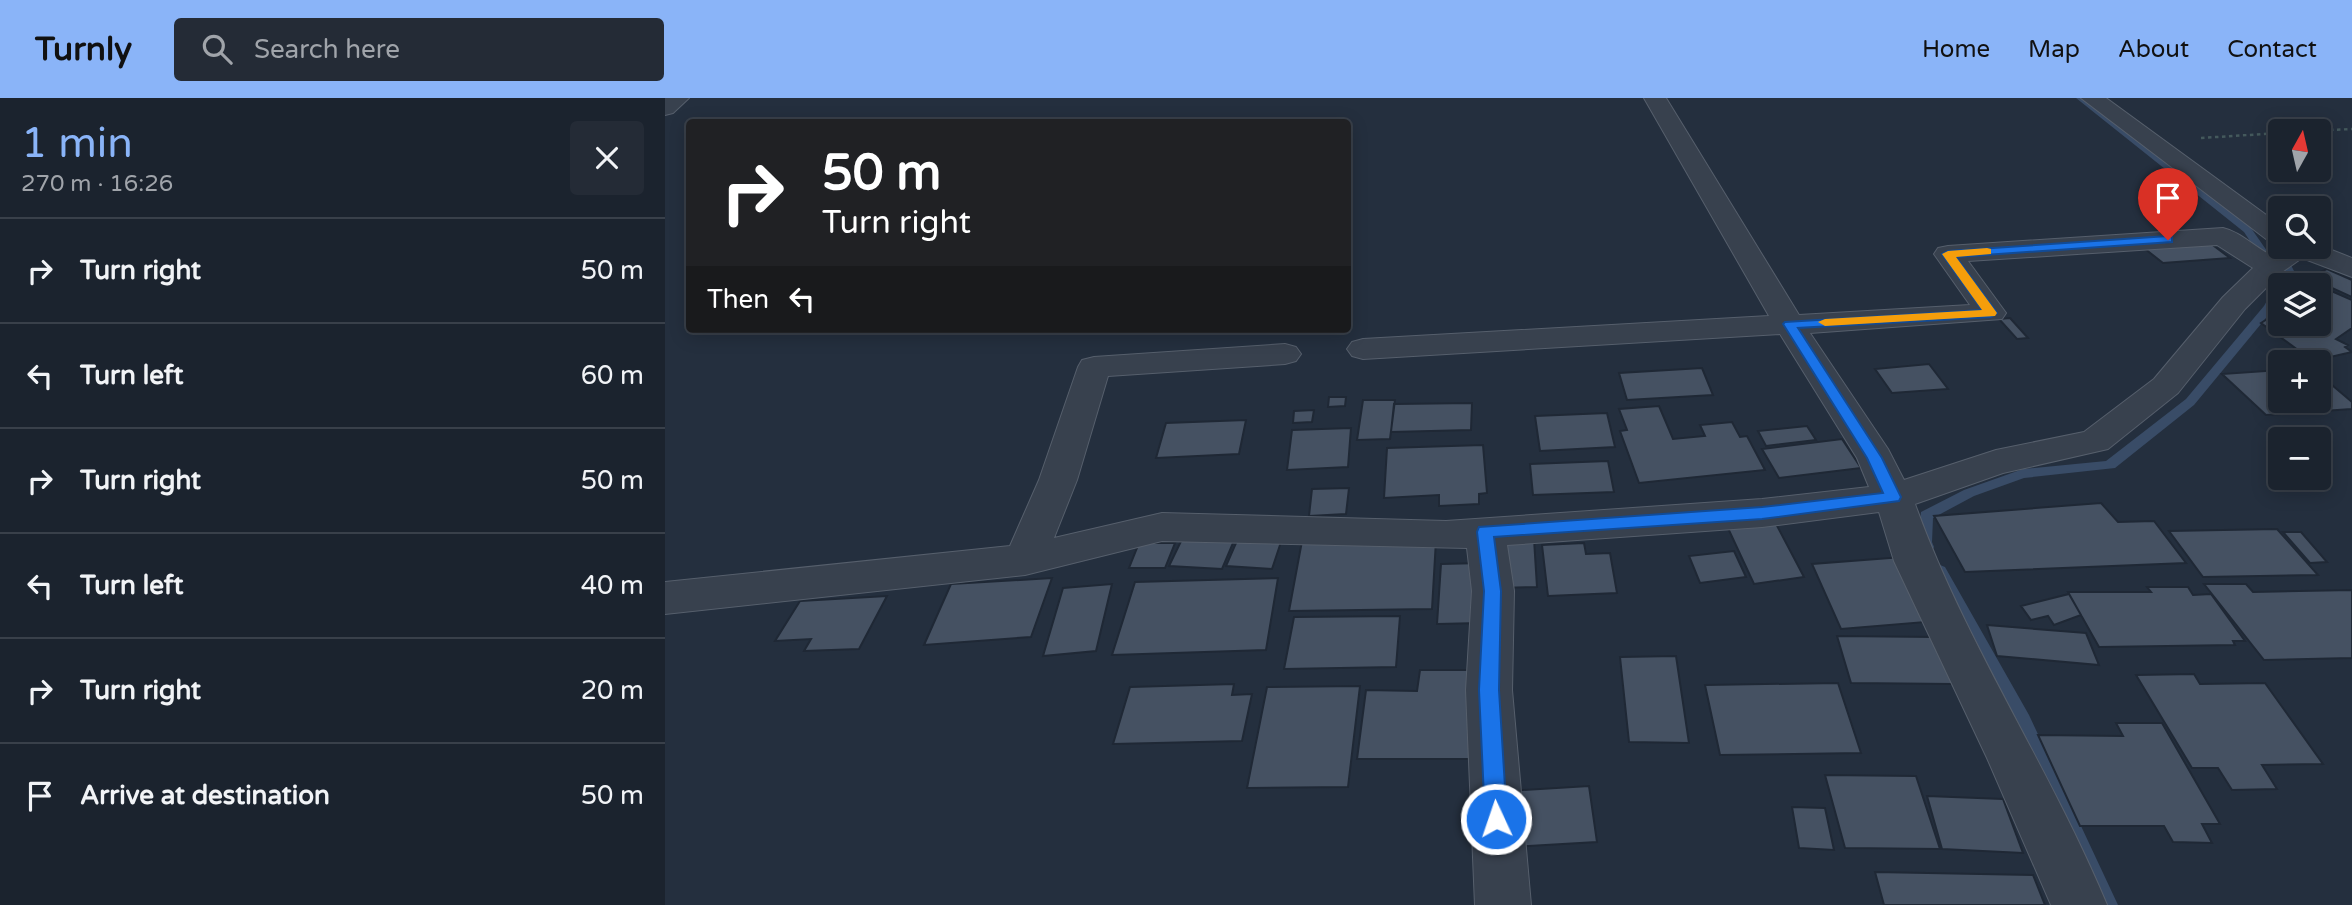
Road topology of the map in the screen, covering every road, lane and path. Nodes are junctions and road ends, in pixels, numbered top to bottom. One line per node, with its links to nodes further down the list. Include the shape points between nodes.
1 (678, 98): 4 (street)
2 (1655, 98): 14 (street)
3 (2092, 98): 8 (street)
4 (665, 108)
5 (2352, 129): 6 (path)
6 (2331, 130)
7 (2268, 134): 8 (path)
8 (2151, 140): 9 (street)
9 (2268, 236)
10 (2268, 253): 14 (street, via 2253,257 2223,236 1948,254 1991,313)
11 (2275, 259): 17 (street, via 2166,386 2095,441 1996,462)
12 (2320, 259): 13 (street)
13 (2352, 268)
14 (1789, 324): 15 (street); 17 (street, via 1875,458)
15 (1363, 349)
16 (1285, 354): 19 (street, via 1094,366 1058,480)
17 (1893, 497): 18 (street, via 1762,513); 22 (street, via 1915,561)
18 (1485, 532): 19 (street, via 1446,535 1162,527); 21 (street, via 1493,591 1489,690)
19 (1025, 560): 20 (street)
20 (665, 598)
21 (1503, 905)
22 (2079, 905)

